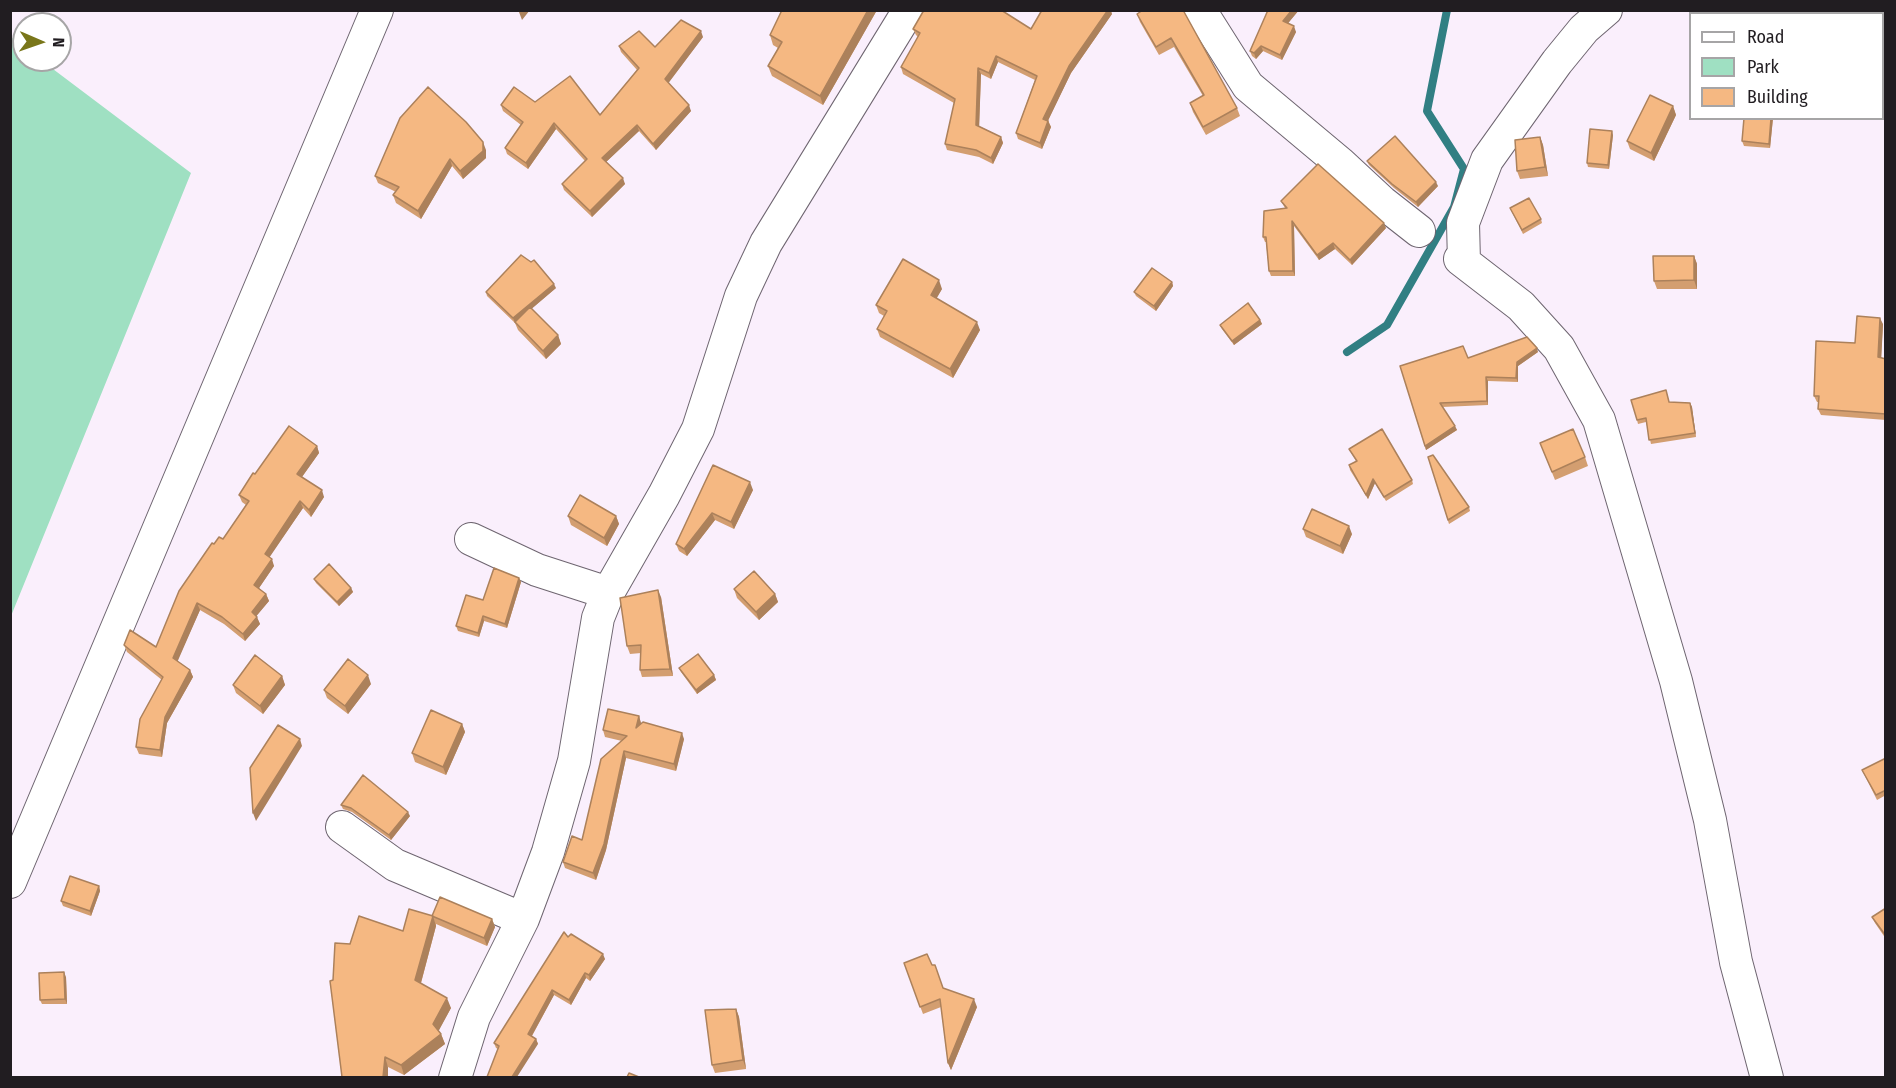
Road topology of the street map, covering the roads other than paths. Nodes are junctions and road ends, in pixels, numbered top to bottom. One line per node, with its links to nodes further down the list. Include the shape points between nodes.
1 (377, 10): 9 (street)
2 (909, 10): 7 (street, via 766,243 741,296 698,429)
3 (1200, 10): 5 (street, via 1248,86)
4 (1606, 10): 12 (street, via 1557,62 1487,160 1463,223 1462,261 1521,306 1559,348 1599,420 1676,681 1710,820 1736,962)
5 (1419, 231)
6 (471, 539): 7 (street, via 537,570)
7 (608, 593): 10 (street, via 598,618 574,761 548,852)
8 (342, 827): 10 (street, via 395,865)
9 (10, 882)
10 (523, 919): 11 (street, via 474,1017)
11 (455, 1077)
12 (1767, 1077)

